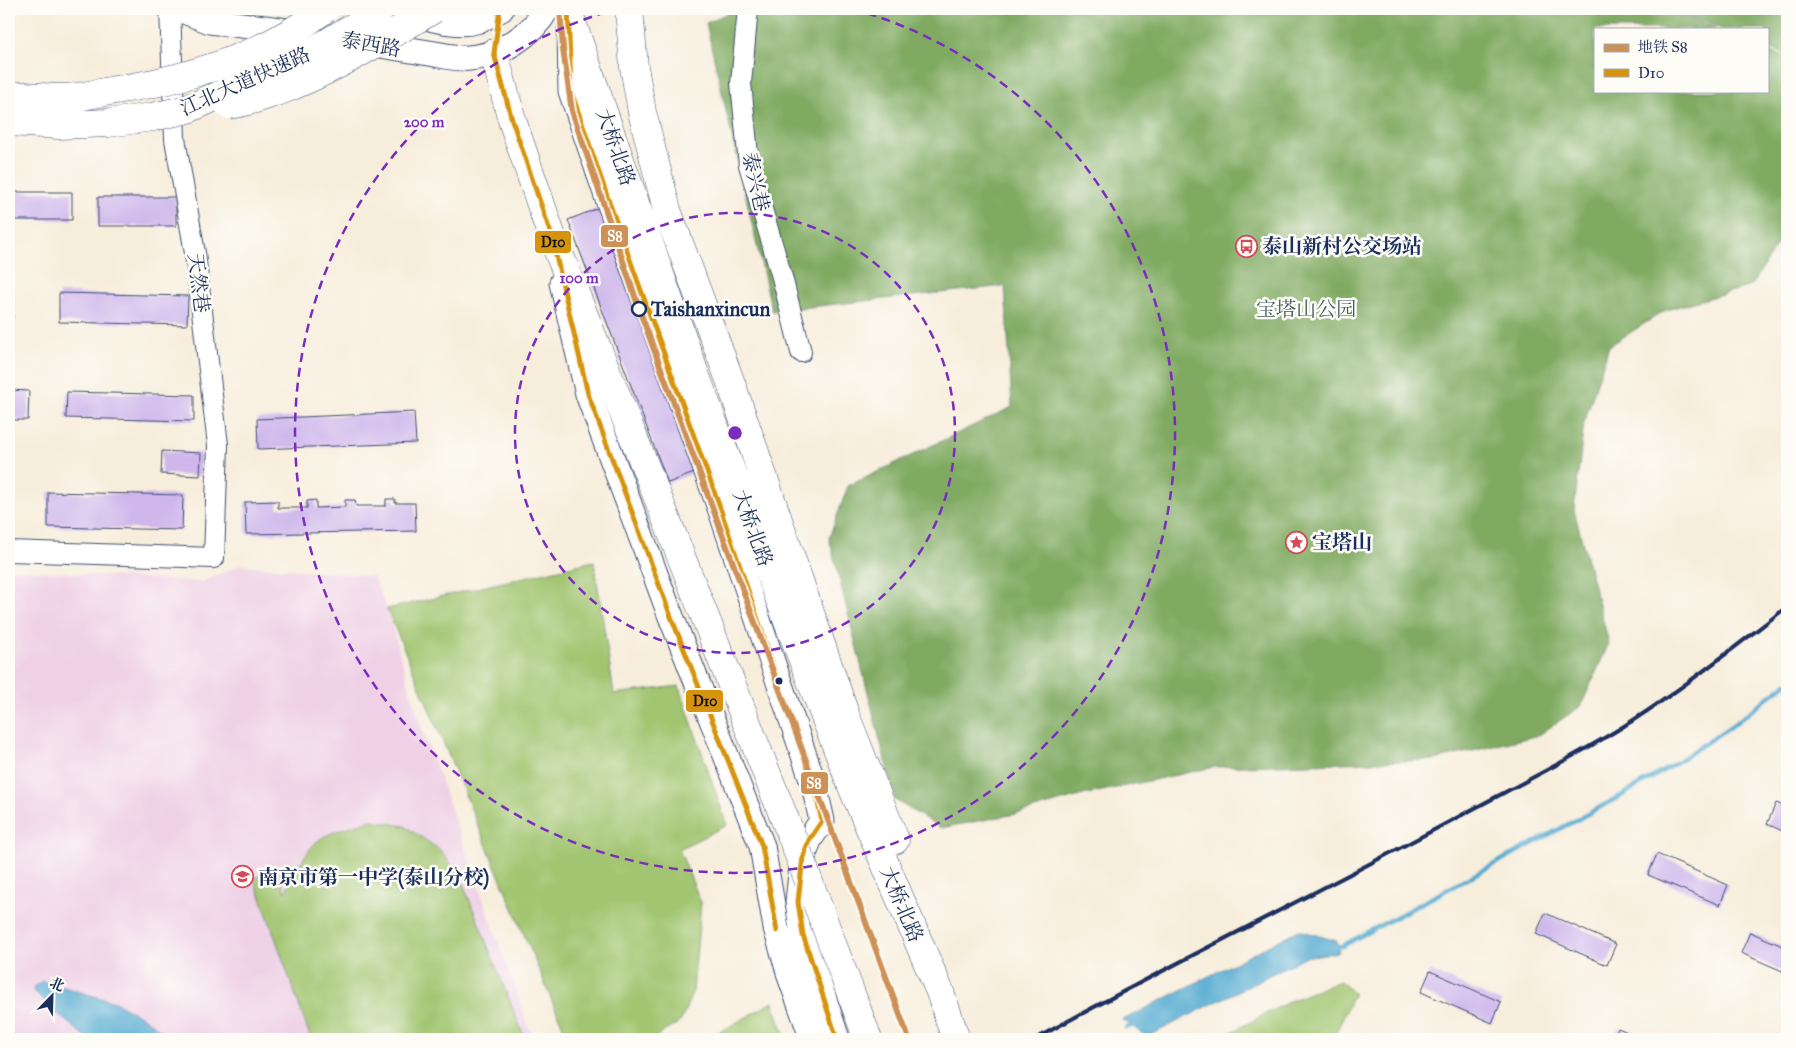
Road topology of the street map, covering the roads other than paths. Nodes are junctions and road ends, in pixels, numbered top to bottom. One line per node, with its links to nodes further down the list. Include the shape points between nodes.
1 (170, 9): 16 (street, 天然巷, via 175,139 195,253 218,445 214,558)
2 (179, 9): 10 (main road, 泰西路, via 210,21 451,56 481,57)
3 (325, 9): 11 (highway, 江北大道快速路, bridge, via 263,48 193,74 66,98)
4 (388, 9): 6 (main road, 泰西路, via 448,21 475,22); 12 (highway, 江北大道快速路, bridge, via 298,60)
5 (434, 9): 12 (highway, bridge, via 356,56 298,84 245,103)
6 (500, 9): 10 (main road)
7 (629, 9): 17 (highway, via 642,112 667,210 846,717 902,858)
8 (748, 9): 15 (street, 泰兴巷, via 741,83 749,166)
9 (562, 10): 10 (main road, 泰西路); 17 (highway, 大桥北路, via 787,619 853,789); 19 (main road, via 571,90 720,508 814,785 822,821 809,840 803,857 798,902 803,935)
10 (494, 53): 14 (highway, via 512,120)
11 (9, 95)
12 (188, 109): 13 (highway, 江北大道快速路, bridge, via 108,123 58,125)
13 (9, 122)
14 (551, 234): 18 (main road, via 588,394 670,614 762,846 776,928); 20 (highway, bridge, via 797,850)
15 (801, 352)
16 (9, 551)
17 (940, 992): 21 (highway, 大桥北路)
18 (813, 1039)
19 (837, 1039)
20 (868, 1039)
21 (956, 1039)

